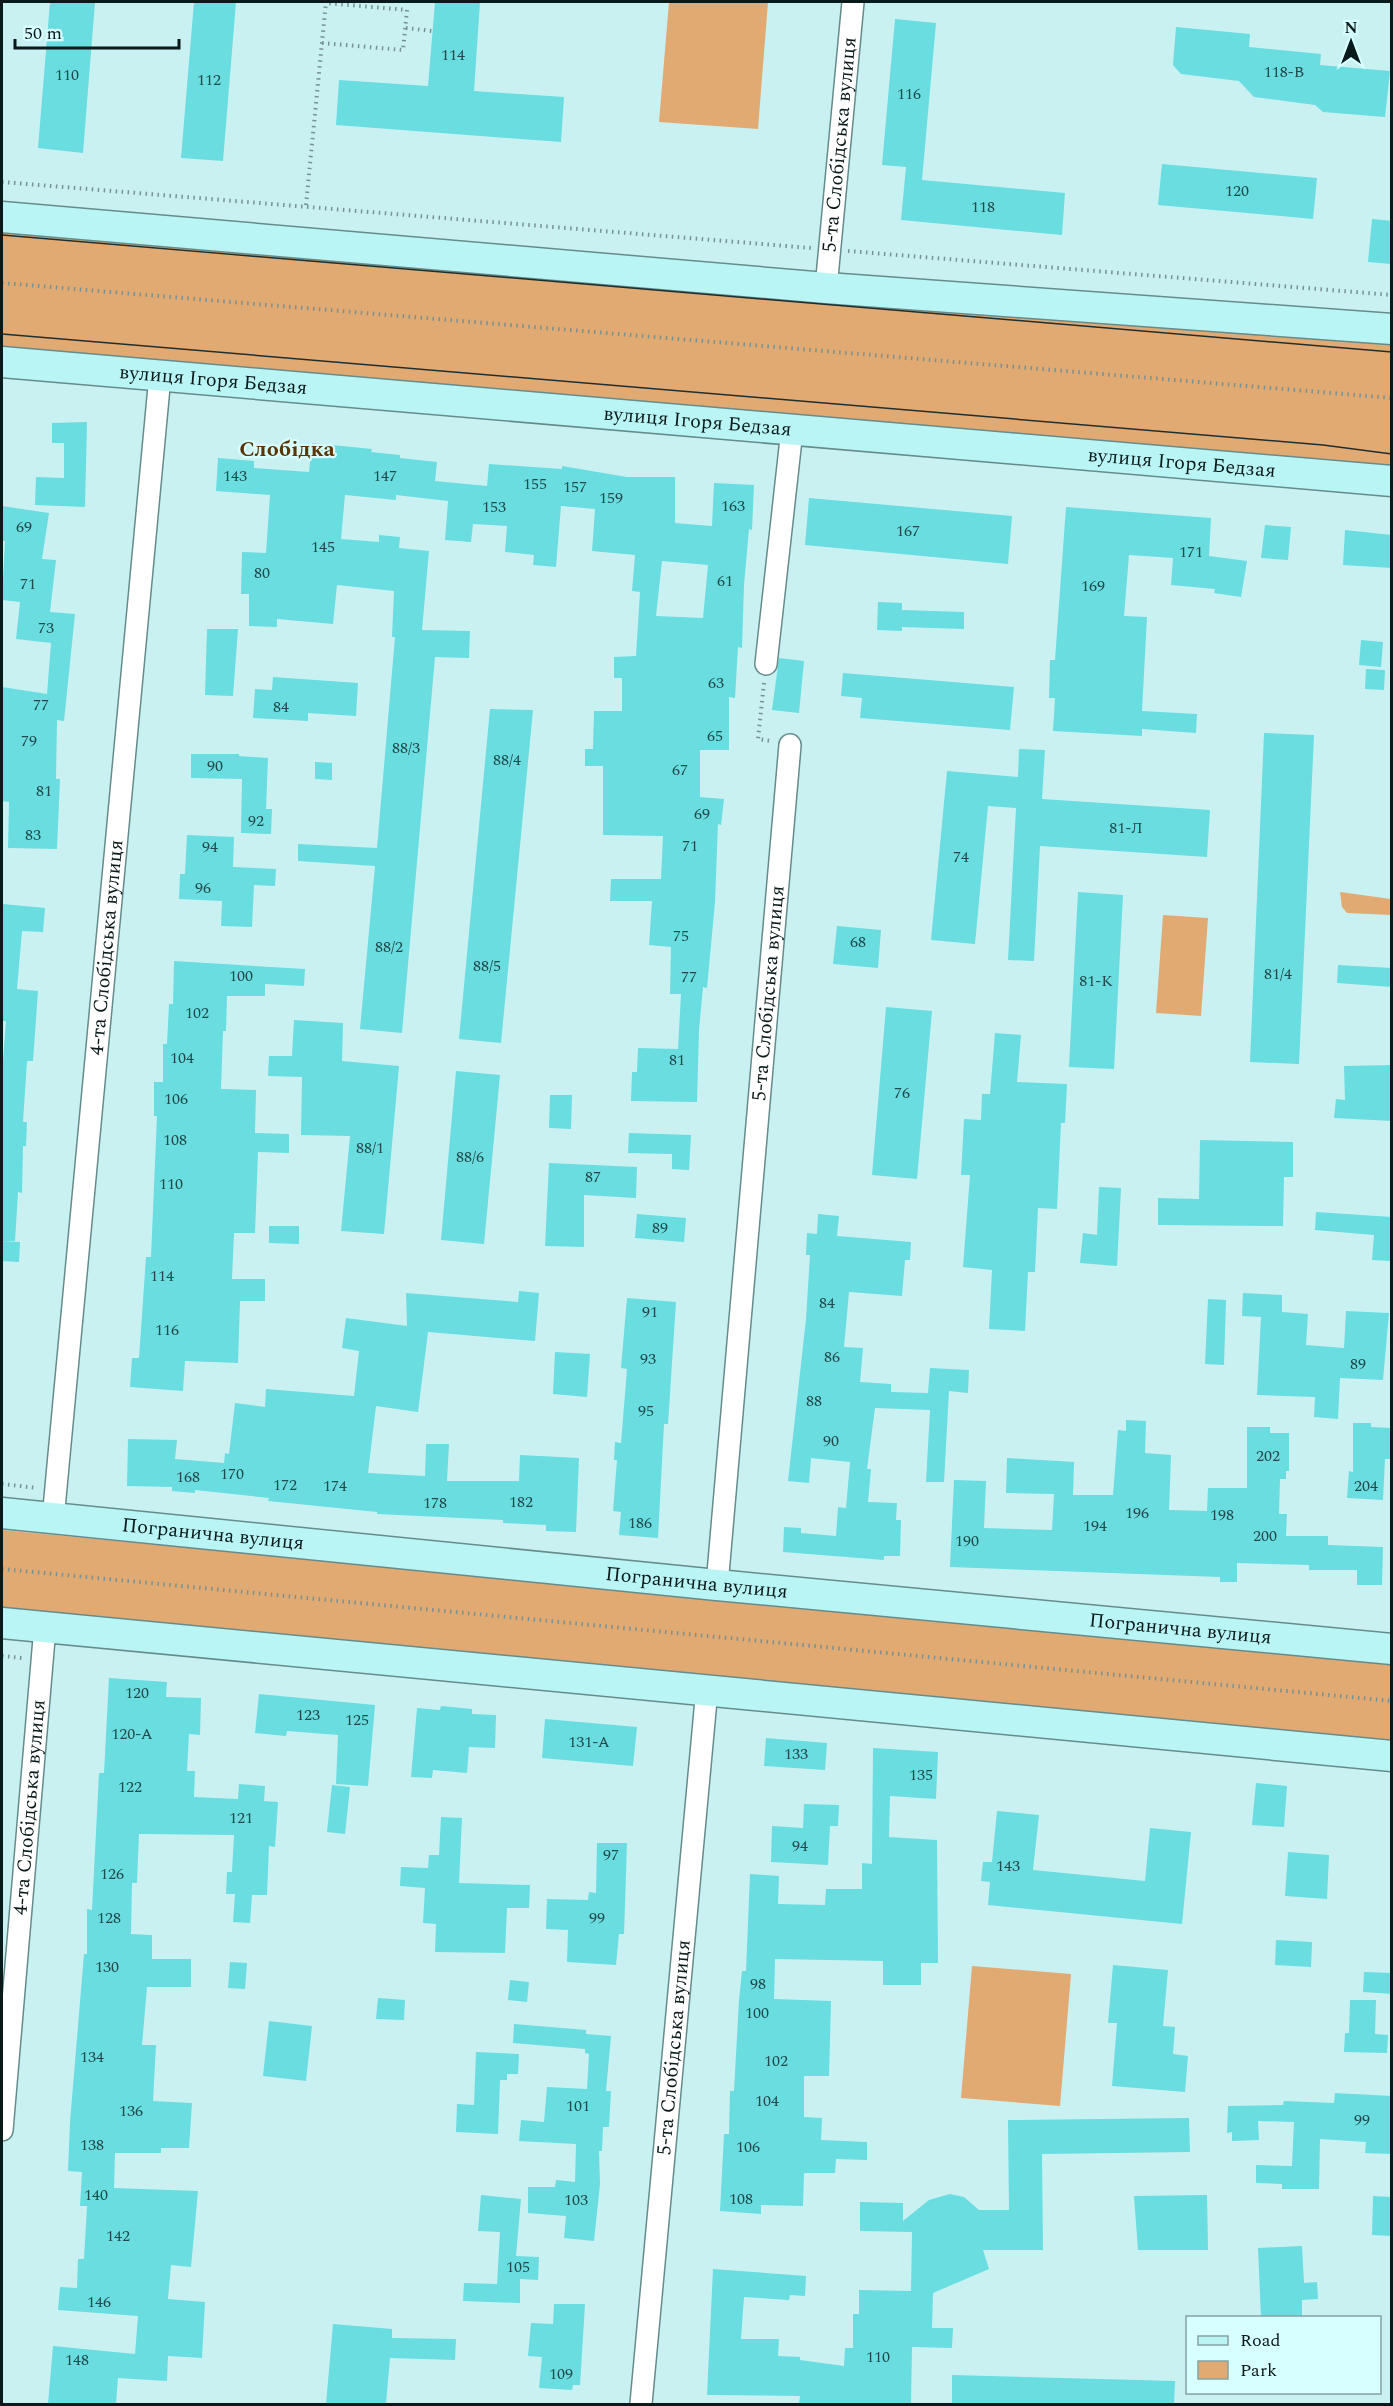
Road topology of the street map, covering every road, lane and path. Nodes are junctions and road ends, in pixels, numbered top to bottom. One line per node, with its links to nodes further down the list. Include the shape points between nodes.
1 (326, 2): 3 (path, via 407,10); 5 (path)
2 (854, 2): 9 (street, 5-та Слобідська вулиця)
3 (406, 28): 4 (path); 5 (path, via 403,50)
4 (432, 31)
5 (322, 43): 7 (path)
6 (2, 182): 7 (path)
7 (306, 205): 9 (path)
8 (2, 216): 11 (street)
9 (829, 249): 11 (street, 5-та Слобідська вулиця); 12 (path)
10 (2, 283): 16 (path)
11 (826, 288): 13 (street)
12 (1392, 295)
13 (1392, 329)
14 (2, 362): 15 (street, вулиця Ігоря Бедзая)
15 (160, 376): 17 (street, вулиця Ігоря Бедзая); 22 (street, 4-та Слобідська вулиця)
16 (1392, 398)
17 (792, 430): 18 (street, вулиця Ігоря Бедзая); 19 (street)
18 (1392, 480)
19 (766, 664): 20 (path, via 758,739)
20 (790, 745): 25 (street, 5-та Слобідська вулиця)
21 (2, 1484): 22 (path)
22 (55, 1504): 23 (street, Погранична вулиця); 25 (street, Погранична вулиця)
23 (2, 1514)
24 (2, 1569): 30 (path)
25 (717, 1585): 28 (street, Погранична вулиця)
26 (2, 1623): 27 (street)
27 (45, 1627): 29 (street); 32 (street, 4-та Слобідська вулиця)
28 (1392, 1649)
29 (707, 1689): 31 (street); 33 (street, 5-та Слобідська вулиця)
30 (1392, 1701)
31 (1392, 1756)
32 (2, 2130)
33 (641, 2404)

